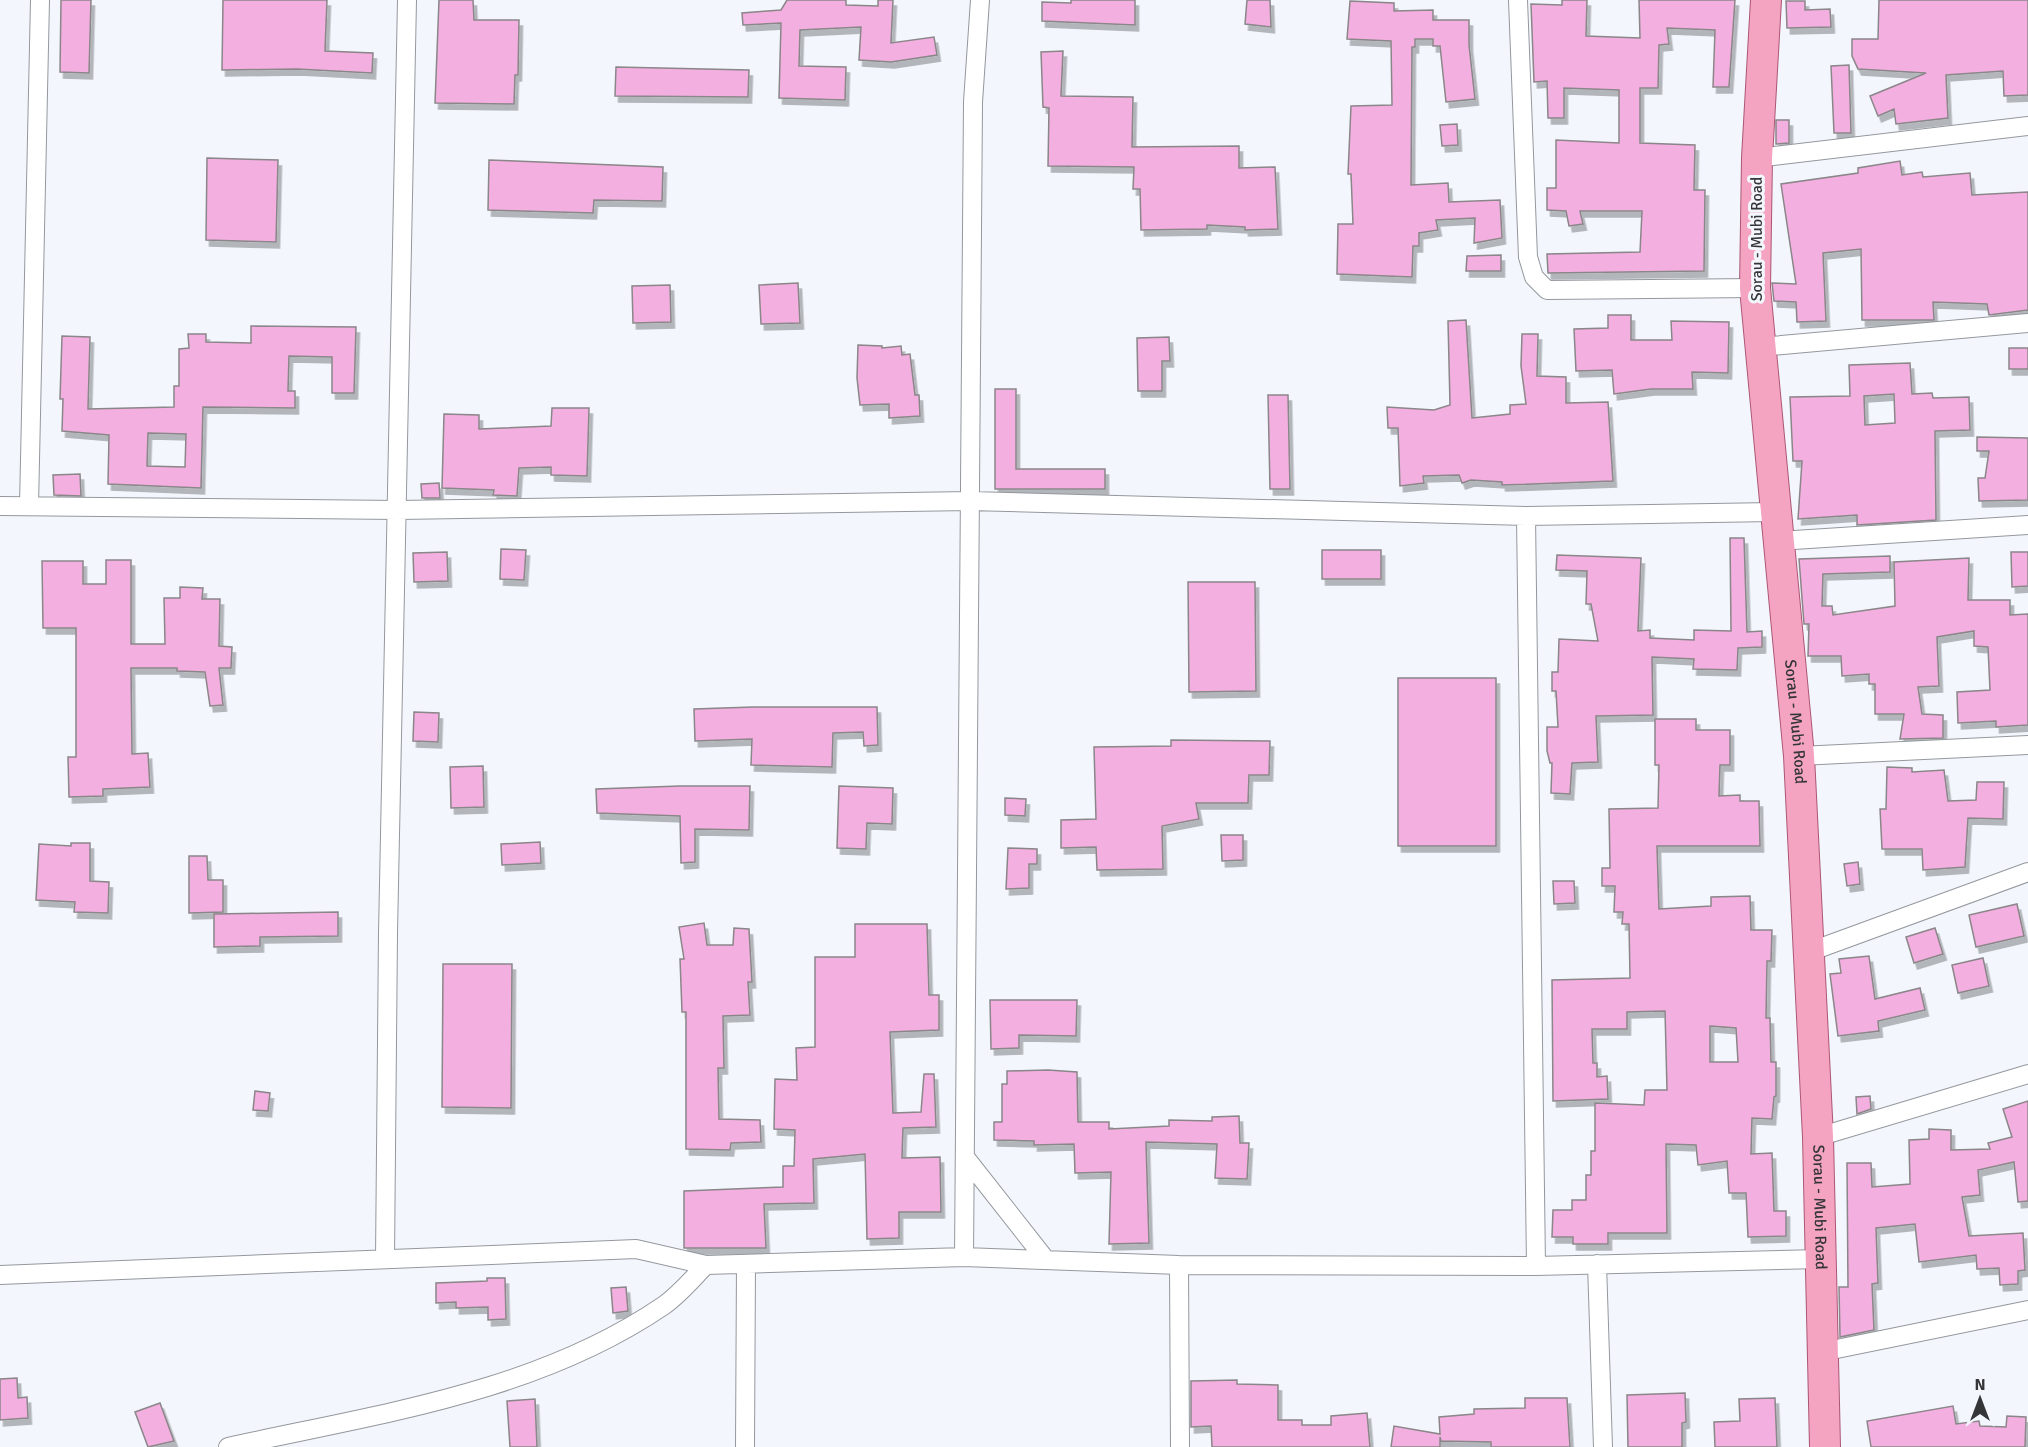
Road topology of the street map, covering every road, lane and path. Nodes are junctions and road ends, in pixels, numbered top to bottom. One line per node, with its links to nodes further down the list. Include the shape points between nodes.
1 (40, 0): 13 (street)
2 (407, 0): 14 (street)
3 (980, 0): 11 (street, via 974,102)
4 (1518, 0): 8 (street, via 1528,257 1533,277 1547,290)
5 (1766, 0): 7 (main road, Sorau - Mubi Road)
6 (2028, 126): 7 (street)
7 (1757, 158): 8 (main road, Sorau - Mubi Road)
8 (1755, 288): 10 (main road, Sorau - Mubi Road)
9 (2028, 323): 10 (street)
10 (1760, 347): 17 (main road, Sorau - Mubi Road)
11 (970, 501): 14 (street); 15 (street); 24 (street)
12 (0, 506): 13 (street)
13 (29, 506): 14 (street)
14 (398, 510): 26 (street)
15 (1526, 516): 17 (street); 33 (street)
16 (2028, 525): 17 (street)
17 (1776, 526): 19 (main road, Sorau - Mubi Road)
18 (2028, 745): 19 (street)
19 (1799, 756): 21 (main road, Sorau - Mubi Road)
20 (2028, 872): 21 (street)
21 (1809, 952): 23 (main road, Sorau - Mubi Road)
22 (2028, 1074): 23 (street)
23 (1818, 1137): 27 (main road, Sorau - Mubi Road)
24 (965, 1157): 25 (street); 28 (street)
25 (964, 1257): 28 (street); 31 (street)
26 (385, 1259): 30 (street, via 636,1249); 34 (street)
27 (1820, 1259): 29 (street); 36 (main road, Sorau - Mubi Road)
28 (1046, 1260): 32 (street)
29 (1597, 1264): 33 (street); 40 (street)
30 (706, 1265): 31 (street); 37 (street, via 655,1311 584,1352 508,1382)
31 (746, 1265): 38 (street)
32 (1179, 1265): 33 (street); 39 (street)
33 (1536, 1266)
34 (0, 1275)
35 (2028, 1310): 36 (street)
36 (1822, 1352): 41 (main road, Sorau - Mubi Road)
37 (228, 1447)
38 (745, 1447)
39 (1180, 1447)
40 (1603, 1447)
41 (1825, 1447)

